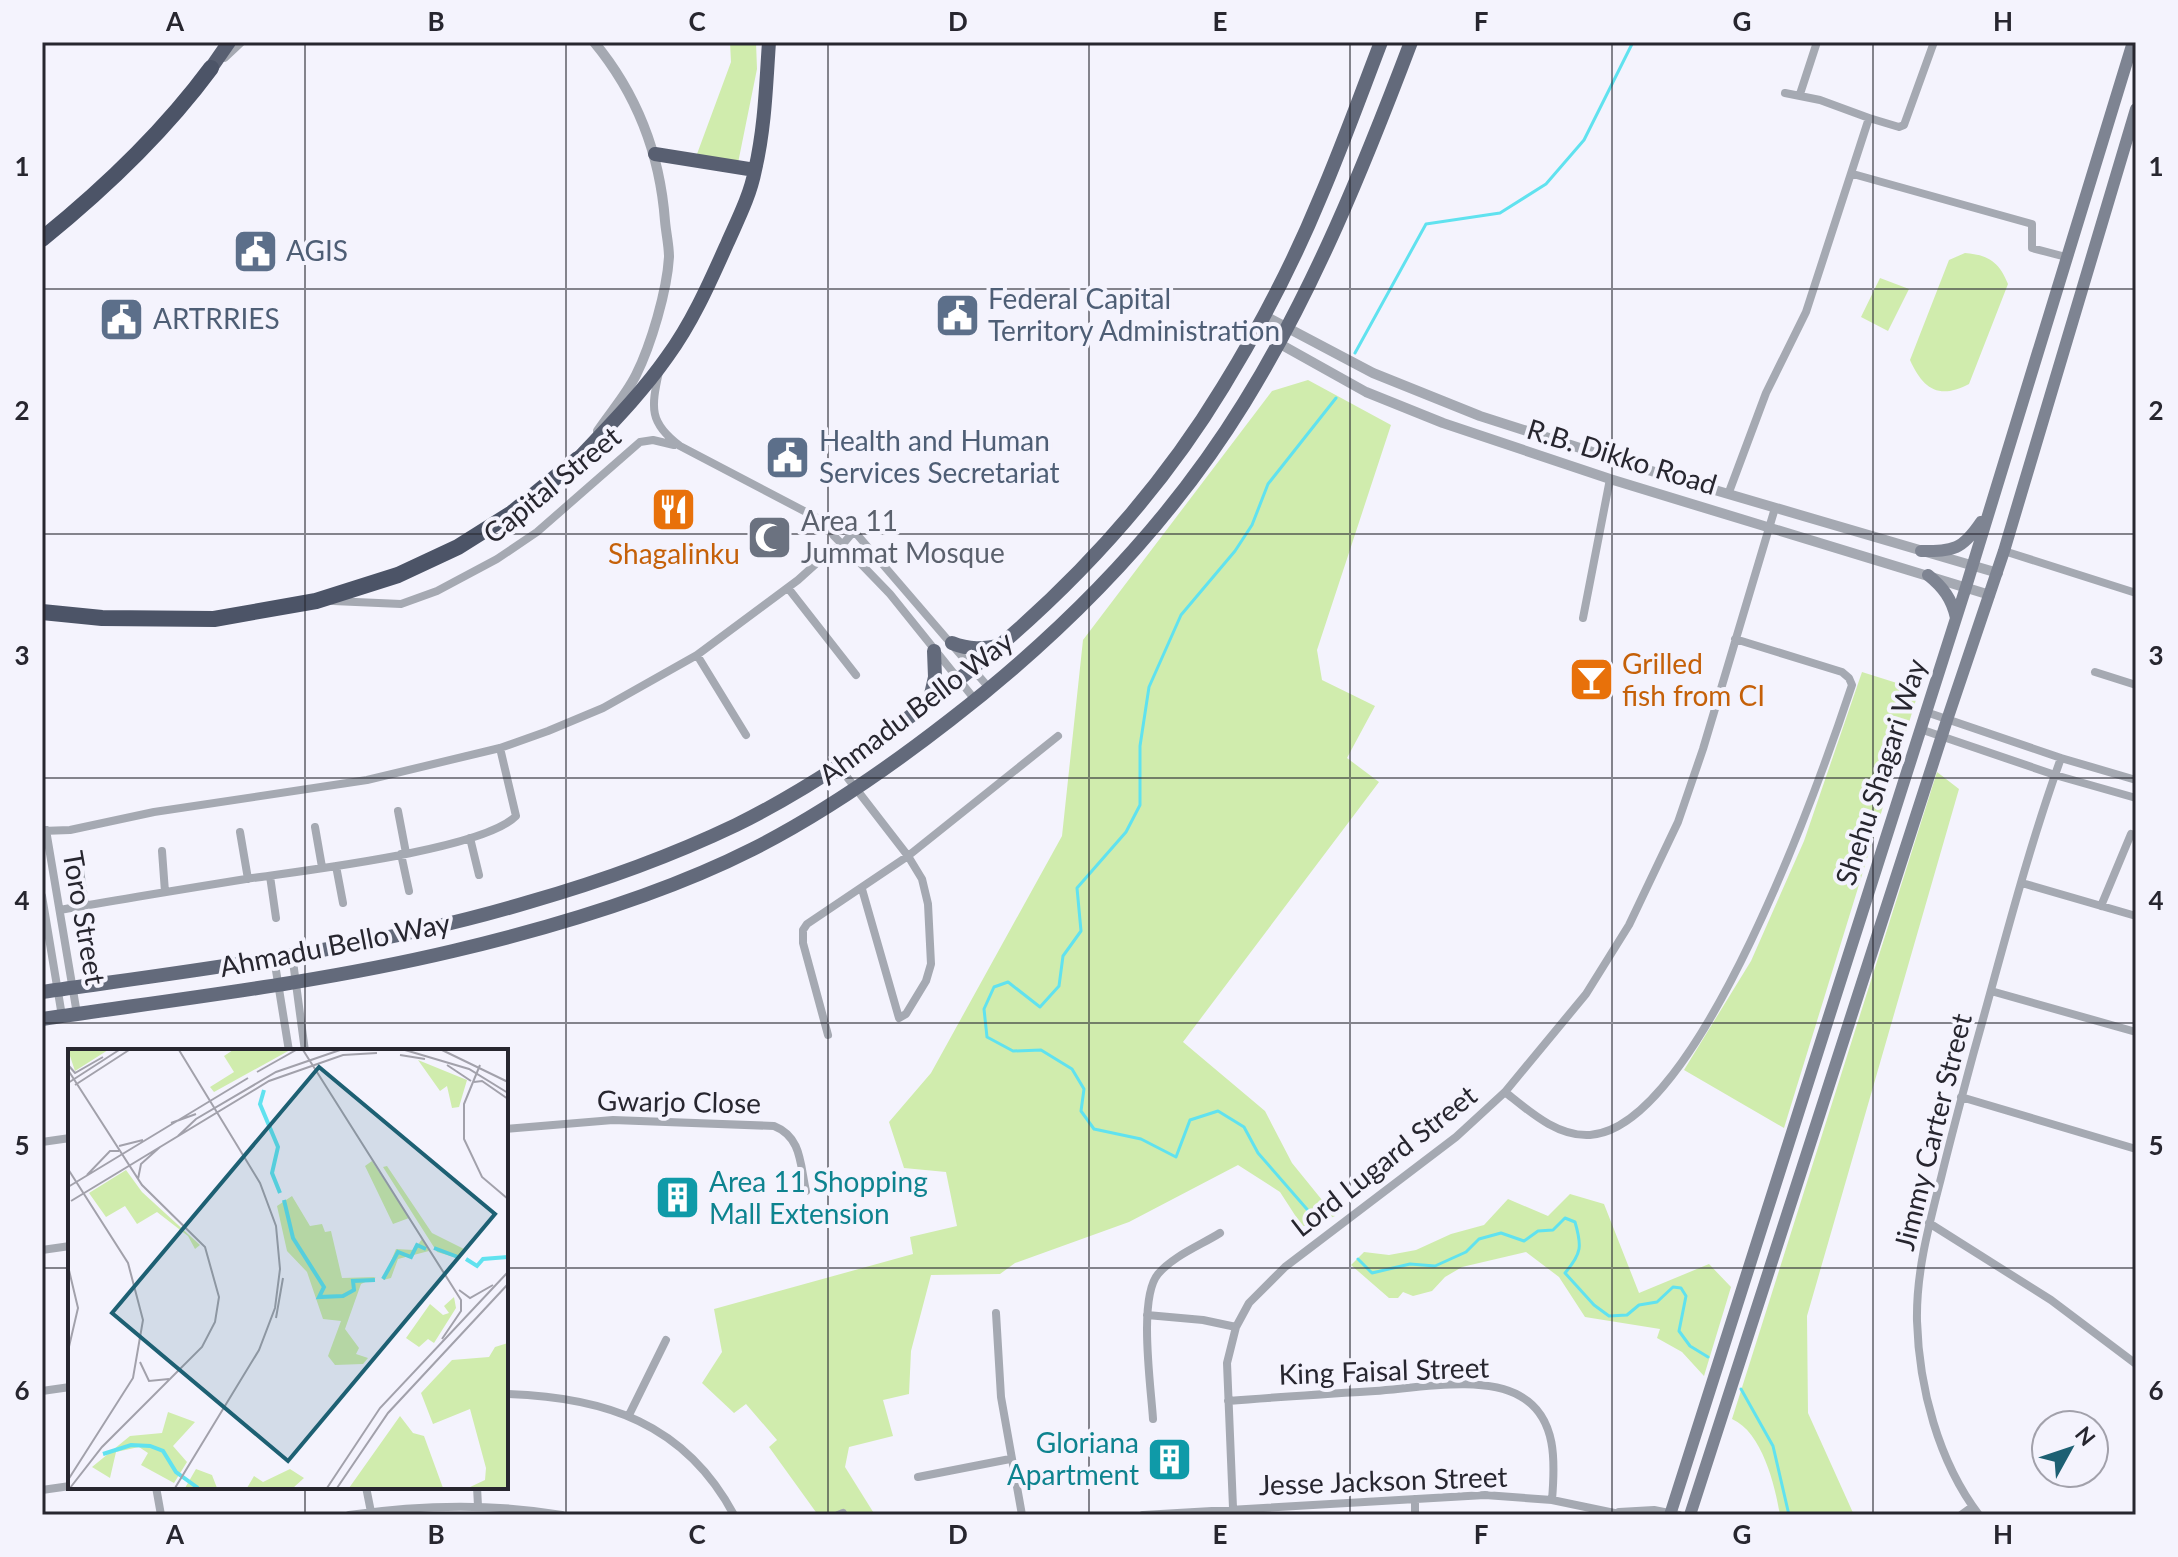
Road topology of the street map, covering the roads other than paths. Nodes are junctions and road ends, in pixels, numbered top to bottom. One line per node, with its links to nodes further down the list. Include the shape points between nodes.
1 (229, 42): 10 (highway)
2 (240, 42): 10 (street)
3 (594, 42): 15 (street, via 644,121)
4 (769, 42): 16 (highway, via 768,90)
5 (1381, 42): 20 (main road, Ahmadu Bello Way, via 1319,201)
6 (1411, 42): 21 (main road, Ahmadu Bello Way, via 1342,216)
7 (1817, 42): 12 (street)
8 (1934, 42): 14 (street, via 1904,125)
9 (2133, 42): 19 (main road, Shehu Shagari Way)
10 (211, 68): 18 (highway, via 148,144)
11 (1785, 93): 12 (street)
12 (1800, 94): 14 (street)
13 (2136, 109): 38 (main road, Shehu Shagari Way)
14 (1869, 118): 17 (street)
15 (655, 154): 16 (highway); 26 (street, via 669,258 656,324 635,377)
16 (755, 170): 24 (highway, via 716,268)
17 (1853, 174): 19 (street, via 2032,224 2032,248); 28 (street, via 1806,312 1766,393)
18 (42, 239)
19 (2066, 257): 30 (main road, Shehu Shagari Way)
20 (1263, 315): 21 (street, R.B. Dikko Road); 22 (main road, Ahmadu Bello Way)
21 (1287, 327): 23 (main road, Ahmadu Bello Way); 28 (street, R.B. Dikko Road, via 1373,373 1480,416)
22 (1255, 330): 23 (street, R.B. Dikko Road); 53 (main road, Ahmadu Bello Way, via 1165,472 1075,576)
23 (1279, 344): 27 (street, R.B. Dikko Road, via 1366,392); 61 (main road, Ahmadu Bello Way, via 1211,454 1144,540 1060,629)
24 (661, 365): 25 (street, Capital Street, via 653,412 661,432); 26 (highway)
25 (680, 446): 31 (street, Capital Street); 47 (street, Capital Street, via 640,442 537,532 437,591 401,604)
26 (578, 459): 47 (highway, via 512,513 458,547 398,575)
27 (1610, 479): 33 (street, R.B. Dikko Road); 49 (street)
28 (1729, 492): 29 (street, R.B. Dikko Road)
29 (1775, 508): 33 (street, Lord Lugard Street); 37 (street, R.B. Dikko Road)
30 (1990, 509): 37 (main road, via 1962,546); 40 (main road, Shehu Shagari Way)
31 (825, 522): 32 (street); 35 (street, Capital Street)
32 (844, 522): 34 (street); 35 (street)
33 (1771, 527): 42 (street, R.B. Dikko Road); 51 (street, Lord Lugard Street)
34 (854, 531): 36 (street); 52 (street)
35 (834, 536): 36 (street, Capital Street); 39 (street)
36 (843, 544): 39 (street); 54 (street, Capital Street)
37 (1921, 551): 40 (street, R.B. Dikko Road)
38 (2004, 551): 41 (main road, Shehu Shagari Way); 45 (street)
39 (829, 552): 44 (street)
40 (1973, 565): 41 (street, R.B. Dikko Road); 43 (main road, Shehu Shagari Way)
41 (1998, 573): 46 (main road, Shehu Shagari Way)
42 (1928, 575): 43 (street, R.B. Dikko Road); 50 (main road, via 1949,598)
43 (1966, 587): 46 (street, R.B. Dikko Road); 50 (main road, Shehu Shagari Way)
44 (788, 588): 55 (street); 58 (street)
45 (2136, 593)
46 (1990, 595): 65 (main road, Shehu Shagari Way)
47 (316, 601): 48 (highway, via 214,619)
48 (42, 612)
49 (1583, 618)
50 (1956, 619): 64 (main road, Shehu Shagari Way)
51 (1735, 639): 116 (street, Lord Lugard Street, via 1678,822 1654,876 1586,994); 116 (street, via 1842,672 1852,685 1777,888 1736,970 1663,1087 1640,1113 1620,1125 1574,1134 1555,1128)
52 (952, 643): 53 (main road, via 978,649); 56 (street)
53 (1003, 645): 56 (main road, Ahmadu Bello Way)
54 (934, 651): 59 (street, Capital Street); 63 (main road)
55 (697, 655): 67 (street); 70 (street, via 603,708)
56 (974, 669): 59 (main road, Ahmadu Bello Way); 61 (street)
57 (2095, 672): 60 (street)
58 (856, 675)
59 (959, 681): 62 (street, Capital Street); 63 (main road, Ahmadu Bello Way)
60 (2136, 685)
61 (990, 689): 62 (main road, Ahmadu Bello Way)
62 (976, 701): 75 (main road, Ahmadu Bello Way)
63 (929, 703): 72 (main road, Ahmadu Bello Way)
64 (1926, 712): 65 (street); 66 (main road, Shehu Shagari Way)
65 (1947, 720): 69 (main road, Shehu Shagari Way); 71 (street)
66 (1920, 729): 69 (street); 161 (main road, Shehu Shagari Way)
67 (746, 735)
68 (1058, 736): 85 (street)
69 (1941, 737): 73 (street); 163 (main road, Shehu Shagari Way)
70 (500, 748): 81 (street, via 367,780 154,812); 82 (street, via 516,816)
71 (2061, 758): 73 (street, Jimmy Carter Street); 74 (street)
72 (840, 768): 75 (street); 103 (main road, Ahmadu Bello Way, via 736,825 610,877 445,925)
73 (2055, 775): 76 (street); 92 (street, Jimmy Carter Street)
74 (2136, 780)
75 (857, 790): 85 (street); 105 (main road, Ahmadu Bello Way, via 750,850 617,903 453,951)
76 (2136, 798)
77 (398, 811): 84 (street)
78 (315, 827): 88 (street)
79 (240, 832): 91 (street)
80 (2131, 834): 99 (street)
81 (45, 835): 100 (street, Toro Street)
82 (470, 838): 84 (street); 89 (street)
83 (162, 851): 95 (street)
84 (404, 854): 87 (street); 94 (street)
85 (908, 856): 93 (street); 93 (street, via 922,879 928,904 931,964 926,981 899,1018)
86 (79, 863): 98 (street)
87 (336, 866): 88 (street); 97 (street)
88 (322, 867): 90 (street)
89 (479, 875)
90 (270, 876): 91 (street); 102 (street)
91 (248, 879): 95 (street)
92 (2022, 883): 99 (street); 108 (street, Jimmy Carter Street)
93 (862, 889): 113 (street, via 815,916 803,930)
94 (409, 891)
95 (165, 892): 98 (street)
96 (42, 896): 107 (street, Toro Street)
97 (343, 903)
98 (85, 905): 100 (street)
99 (2101, 906): 101 (street)
100 (60, 910): 107 (street, Toro Street)
101 (2136, 916)
102 (276, 918)
103 (292, 954): 104 (main road, Ahmadu Bello Way); 105 (street)
104 (274, 958): 106 (street); 107 (main road, Ahmadu Bello Way)
105 (297, 981): 106 (main road, Ahmadu Bello Way); 115 (street)
106 (278, 985): 110 (main road, Ahmadu Bello Way); 114 (street)
107 (66, 989): 109 (main road, Ahmadu Bello Way); 110 (street, Toro Street); 110 (street, Toro Street)
108 (1991, 991): 112 (street); 117 (street, Jimmy Carter Street)
109 (42, 992)
110 (70, 1015): 111 (main road, Ahmadu Bello Way)
111 (42, 1019)
112 (2136, 1032)
113 (828, 1035)
114 (289, 1049)
115 (305, 1049)
116 (1505, 1092): 129 (street, Lord Lugard Street, via 1456,1137 1285,1267 1249,1303)
117 (1961, 1097): 121 (street); 123 (street, Jimmy Carter Street)
118 (508, 1129): 122 (street, Gwarjo Close, via 613,1120 774,1126 788,1131 795,1141)
119 (68, 1138): 120 (street)
120 (42, 1142)
121 (2136, 1149)
122 (806, 1191)
123 (1929, 1223): 131 (street, via 2051,1300); 148 (street, Jimmy Carter Street, via 1919,1286 1920,1359 1941,1443)
124 (1220, 1233): 128 (street, via 1157,1275)
125 (68, 1246): 126 (street)
126 (42, 1250)
127 (996, 1313): 138 (street)
128 (1147, 1315): 129 (street); 137 (street)
129 (1236, 1327): 135 (street, Lord Lugard Street, via 1227,1363)
130 (666, 1340): 136 (street)
131 (2136, 1364)
132 (68, 1387): 133 (street)
133 (42, 1391)
134 (508, 1394): 136 (street, via 570,1400)
135 (1228, 1401): 146 (street, King Faisal Street, via 1460,1385 1502,1387 1523,1397 1549,1430 1554,1451); 149 (street, Lord Lugard Street)
136 (629, 1415): 156 (street, via 678,1445 722,1492)
137 (1153, 1419)
138 (1010, 1459): 139 (street); 157 (street)
139 (918, 1477)
140 (68, 1486): 144 (street)
141 (156, 1489): 153 (street)
142 (366, 1489): 150 (street)
143 (477, 1489): 147 (street)
144 (42, 1490)
145 (1415, 1499): 146 (street, Jesse Jackson Street, via 1485,1495); 149 (street, Jesse Jackson Street); 159 (street)
146 (1552, 1500): 152 (street, Jesse Jackson Street)
147 (478, 1506): 151 (street); 155 (street)
148 (1972, 1507): 164 (street); 165 (street, Jimmy Carter Street)
149 (1233, 1508): 158 (street, Jesse Jackson Street)
150 (371, 1512): 151 (street); 154 (street)
151 (409, 1512)
152 (1610, 1513): 160 (street, Jesse Jackson Street); 162 (street, via 1654,1510)
153 (161, 1515)
154 (349, 1515)
155 (562, 1515)
156 (734, 1515)
157 (1022, 1515)
158 (1143, 1515)
159 (1415, 1515)
160 (1624, 1515)
161 (1670, 1515)
162 (1679, 1515)
163 (1690, 1515)
164 (1961, 1515)
165 (1979, 1515)

